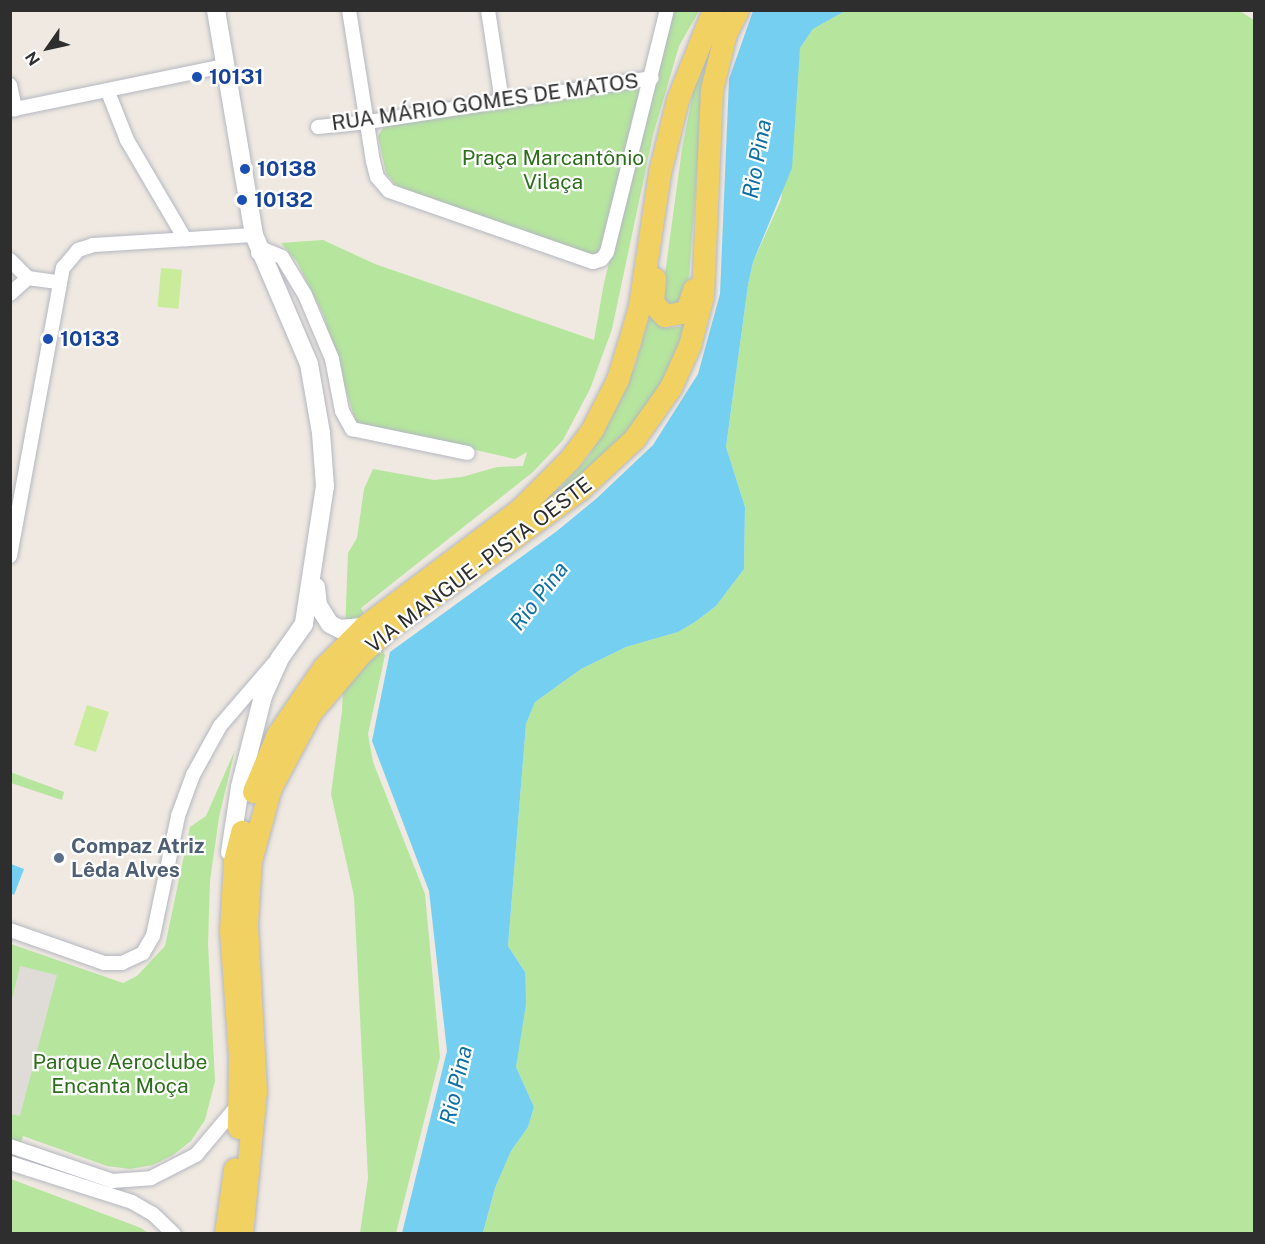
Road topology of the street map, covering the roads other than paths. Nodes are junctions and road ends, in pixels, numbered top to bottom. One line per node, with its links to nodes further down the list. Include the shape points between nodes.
1 (216, 10): 7 (street)
2 (348, 10): 14 (street)
3 (488, 10): 12 (street)
4 (667, 10): 8 (street)
5 (714, 10): 11 (main road)
6 (738, 10): 16 (main road, VIA MANGUE - PISTA OESTE, via 726,34 712,90)
7 (225, 66): 10 (street); 17 (street)
8 (652, 78): 12 (street, RUA MÁRIO GOMES DE MATOS); 14 (street, via 602,259 593,262 389,191 377,177)
9 (10, 85): 13 (street)
10 (108, 92): 13 (street); 18 (street, via 127,140)
11 (680, 93): 16 (main road, via 652,297 661,314 680,316 692,307); 27 (main road, via 660,173 640,306 618,380 593,429 570,460 520,510)
12 (502, 102): 14 (street, RUA MÁRIO GOMES DE MATOS)
13 (13, 110)
14 (368, 122): 15 (street, RUA MÁRIO GOMES DE MATOS)
15 (318, 127)
16 (707, 206): 27 (main road, VIA MANGUE - PISTA OESTE, via 703,296 671,388 654,415 613,462 580,490)
17 (254, 235): 18 (street); 19 (street)
18 (185, 239): 22 (street, via 93,245 78,250 63,268)
19 (258, 253): 24 (street, via 273,251 282,257 306,295 328,349 342,411 352,429); 26 (street, via 300,340 314,390 325,486)
20 (10, 260): 21 (street)
21 (28, 278): 22 (street); 23 (street)
22 (58, 282): 25 (street)
23 (10, 294)
24 (468, 453)
25 (10, 556)
26 (314, 567): 27 (street, via 323,616 340,629); 28 (street, via 304,624)
27 (378, 623): 30 (main road, via 310,686 267,759 245,816 235,861); 36 (main road, VIA MANGUE - PISTA OESTE, via 310,713 271,788 259,824 251,861 247,924 256,1092)
28 (280, 658): 29 (street, via 241,697 193,775 178,816 153,936 143,953 122,963 104,963); 30 (street, via 263,696 232,824)
29 (10, 930)
30 (231, 931): 31 (main road)
31 (240, 1103): 32 (street, via 196,1155 151,1178 112,1181); 35 (main road)
32 (10, 1146)
33 (10, 1162): 34 (street, via 132,1202)
34 (174, 1233)
35 (226, 1233)
36 (242, 1233)

